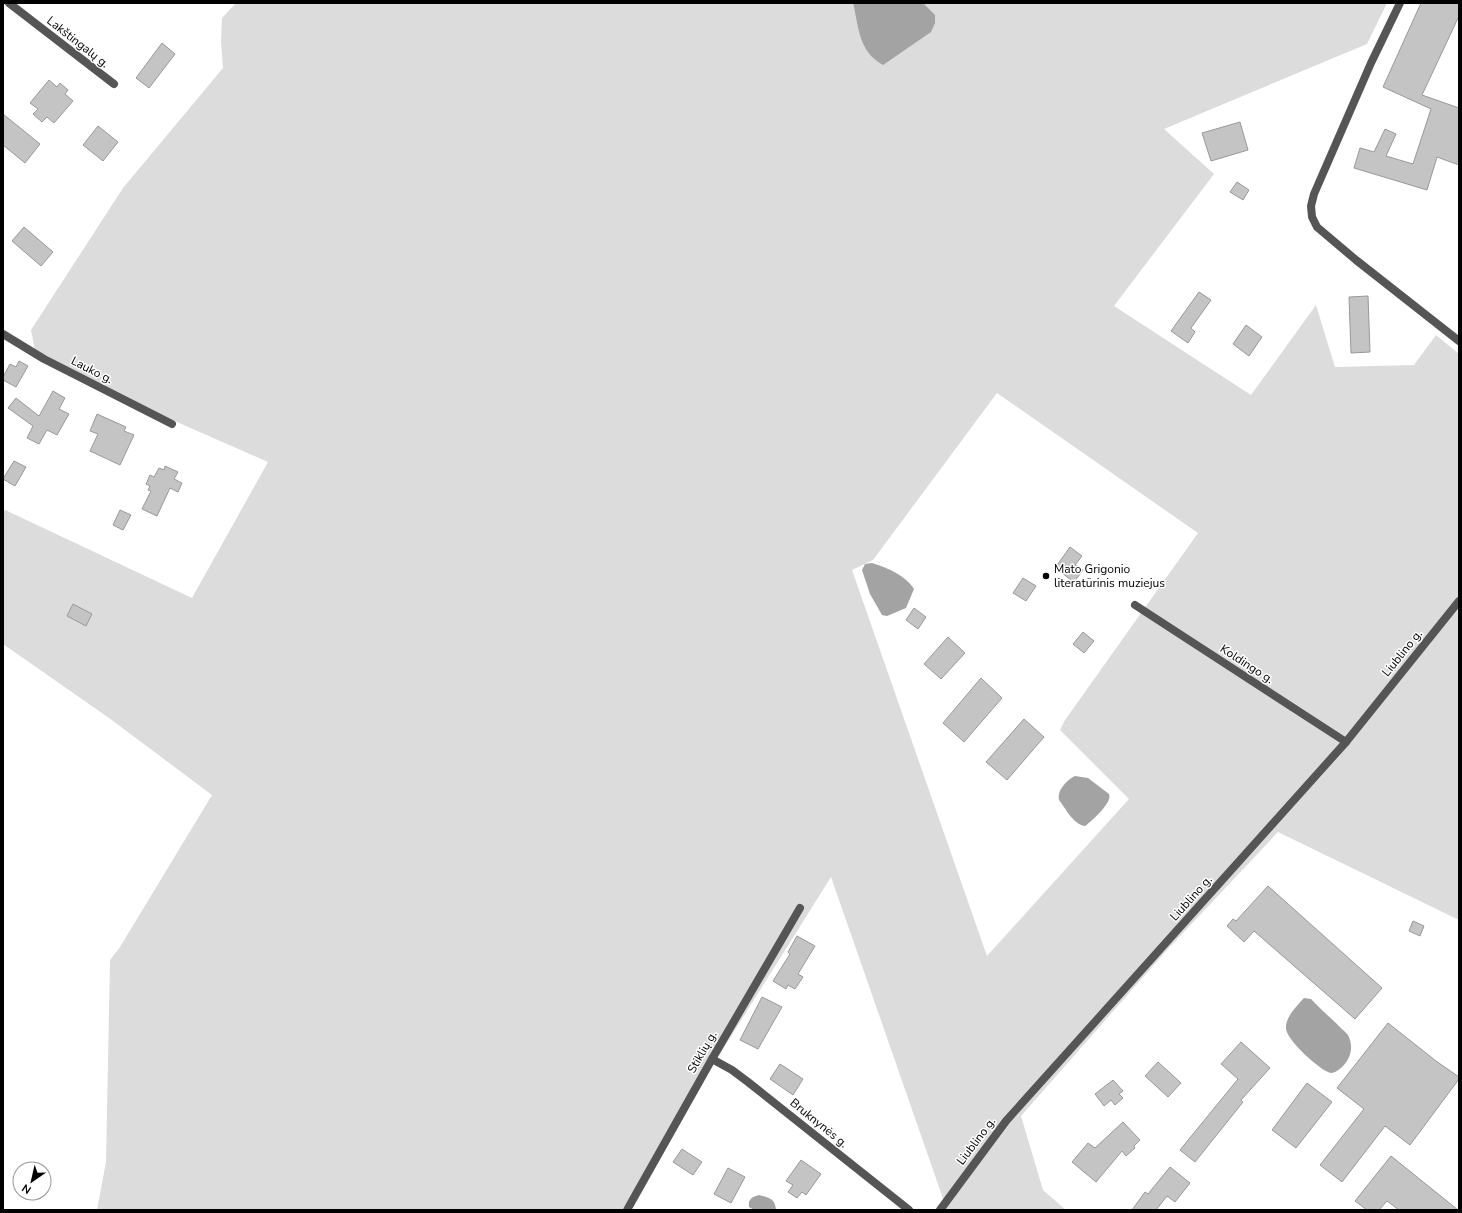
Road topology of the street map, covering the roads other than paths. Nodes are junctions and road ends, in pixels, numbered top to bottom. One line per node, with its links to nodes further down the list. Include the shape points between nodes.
1 (9, 3): 3 (street, Lakštingalų g.)
2 (1400, 3): 5 (street, via 1314,194 1312,217 1317,227 1356,260)
3 (114, 84)
4 (3, 334): 6 (street, Lauko g., via 44,359)
5 (1459, 341)
6 (172, 424)
7 (1459, 601): 9 (street, Liublino g.)
8 (1135, 605): 9 (street, Koldingo g.)
9 (1346, 742): 14 (street, Liublino g., via 1006,1122)
10 (800, 908): 11 (street, Stiklių g.)
11 (712, 1059): 12 (street, Stiklių g.); 13 (street, Bruknynės g., via 748,1082)
12 (627, 1210)
13 (909, 1210)
14 (940, 1210)

